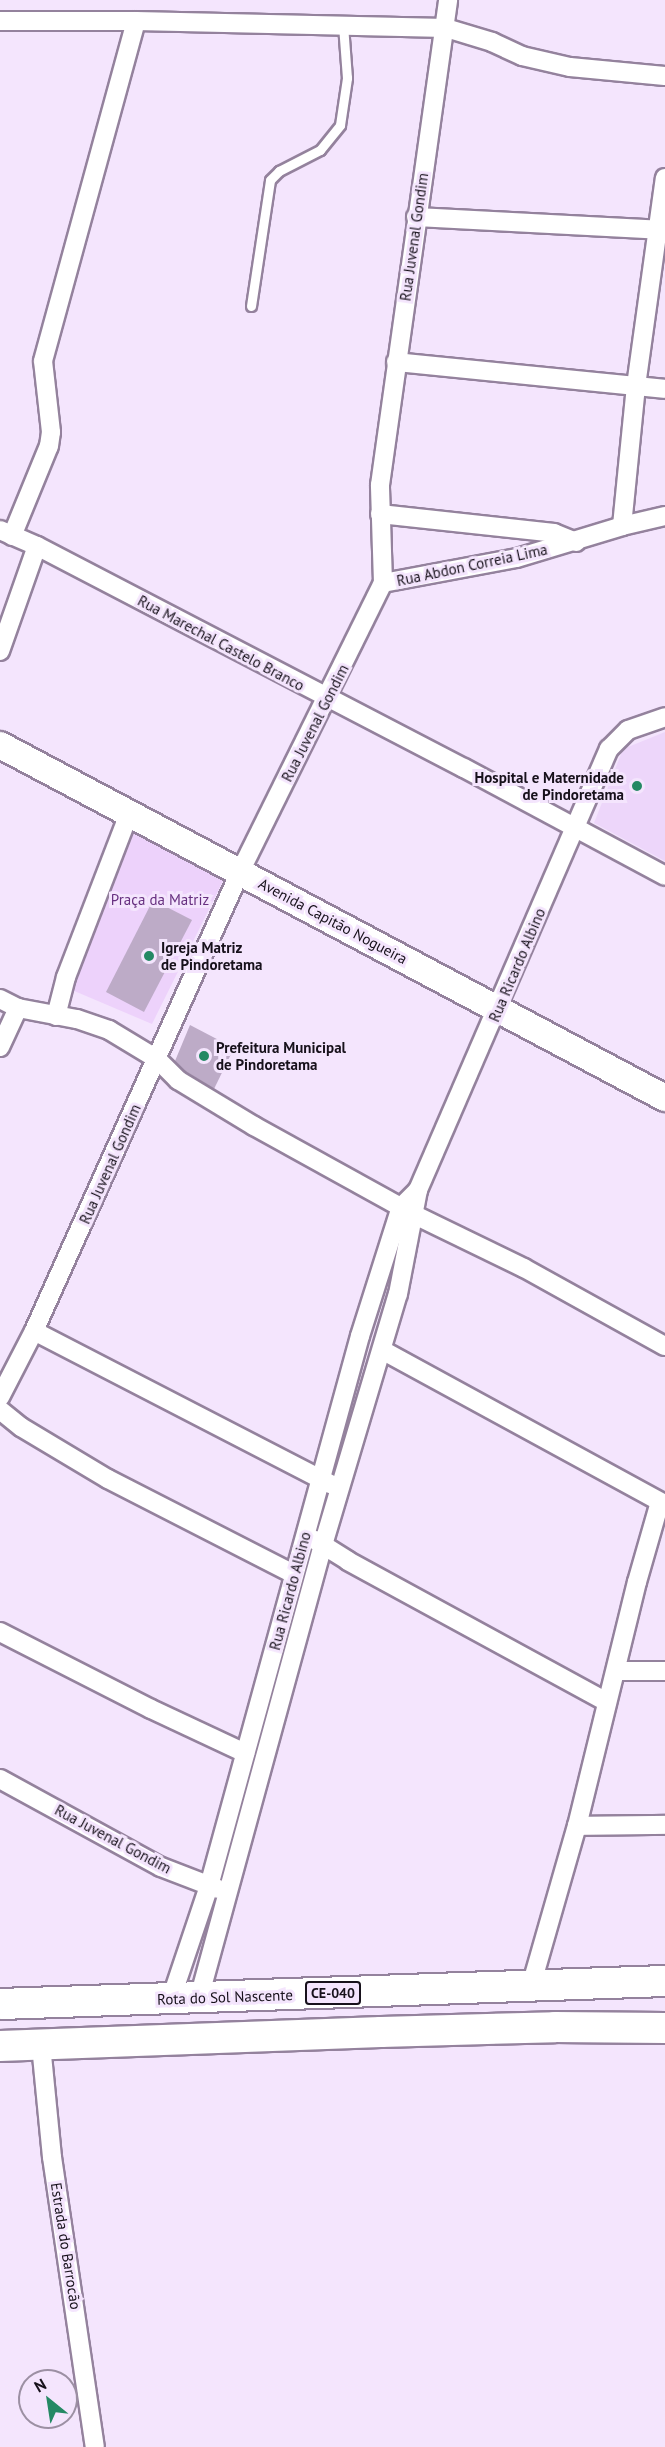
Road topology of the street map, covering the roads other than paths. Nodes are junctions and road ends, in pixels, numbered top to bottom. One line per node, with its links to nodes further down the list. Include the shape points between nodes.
1 (448, 0): 5 (street, Rua Juvenal Gondim)
2 (0, 21): 3 (street)
3 (136, 21): 4 (street); 17 (street, via 43,362 50,446)
4 (343, 25): 5 (street); 10 (lane, via 346,78 340,125 320,150 279,171 270,180)
5 (446, 28): 6 (street, via 522,56 570,67); 8 (street, Rua Juvenal Gondim)
6 (665, 76)
7 (665, 178): 9 (street)
8 (416, 217): 9 (street); 11 (street, Rua Juvenal Gondim)
9 (662, 230): 12 (street)
10 (251, 306)
11 (396, 362): 12 (street); 14 (street, Rua Juvenal Gondim, via 380,485)
12 (636, 386): 13 (street); 16 (street)
13 (665, 389)
14 (380, 514): 18 (street, via 554,533); 20 (street, Rua Juvenal Gondim)
15 (665, 516): 16 (street, Rua Abdon Correia Lima)
16 (622, 526): 18 (street, Rua Abdon Correia Lima)
17 (6, 533): 19 (street, Rua Marechal Castelo Branco)
18 (576, 542): 20 (street, Rua Abdon Correia Lima, via 517,558)
19 (37, 546): 21 (street); 22 (street, Rua Marechal Castelo Branco)
20 (383, 583): 22 (street, Rua Juvenal Gondim)
21 (0, 651)
22 (327, 699): 26 (street, Rua Marechal Castelo Branco); 27 (street, Rua Juvenal Gondim)
23 (665, 717): 26 (street, Rua Ricardo Albino, via 628,730 616,740 599,769)
24 (0, 745): 25 (main road, Avenida Capitão Nogueira)
25 (129, 814): 27 (main road, Avenida Capitão Nogueira); 32 (street, via 66,977)
26 (575, 829): 28 (street, Rua Marechal Castelo Branco); 31 (street, Rua Ricardo Albino)
27 (240, 872): 31 (main road, Avenida Capitão Nogueira); 34 (street, Rua Juvenal Gondim)
28 (665, 876)
29 (0, 999): 30 (street)
30 (18, 1008): 32 (street); 33 (street)
31 (499, 1008): 35 (main road, Avenida Capitão Nogueira); 36 (street, Rua Ricardo Albino)
32 (56, 1016): 34 (street, via 109,1030)
33 (0, 1047)
34 (157, 1059): 36 (street, via 178,1080); 37 (street, Rua Juvenal Gondim)
35 (665, 1098)
36 (408, 1211): 38 (street, via 553,1283); 39 (street, Rua Ricardo Albino, via 398,1294); 42 (street, Rua Ricardo Albino, via 360,1336)
37 (34, 1331): 40 (street, Rua Juvenal Gondim); 42 (street)
38 (665, 1346)
39 (382, 1350): 43 (street, Rua Ricardo Albino); 44 (street)
40 (0, 1397)
41 (0, 1410): 47 (street, via 21,1427 108,1479)
42 (320, 1480): 43 (street); 45 (street, Rua Ricardo Albino)
43 (341, 1487): 46 (street, Rua Ricardo Albino)
44 (663, 1503): 51 (street)
45 (305, 1534): 46 (street); 47 (street, Rua Ricardo Albino)
46 (323, 1545): 50 (street, Rua Ricardo Albino); 53 (street)
47 (294, 1574): 49 (street, Rua Ricardo Albino)
48 (0, 1632): 54 (street, via 151,1710)
49 (272, 1655): 50 (street); 54 (street, Rua Ricardo Albino)
50 (292, 1659): 59 (street, Rua Ricardo Albino)
51 (616, 1671): 52 (street); 53 (street)
52 (665, 1671)
53 (607, 1702): 57 (street)
54 (245, 1753): 58 (street, Rua Ricardo Albino)
55 (0, 1779): 58 (street, Rua Juvenal Gondim, via 161,1867)
56 (665, 1825): 57 (street)
57 (577, 1826): 61 (street)
58 (209, 1886): 59 (street, Rua Juvenal Gondim); 62 (street, Rua Ricardo Albino)
59 (228, 1893): 62 (street, Rua Ricardo Albino)
60 (665, 1981): 61 (highway, Rota do Sol Nascente / CE-040)
61 (531, 1986): 62 (highway, Rota do Sol Nascente / CE-040)
62 (185, 1998): 63 (highway, Rota do Sol Nascente / CE-040)
63 (0, 2004)
64 (665, 2028): 65 (highway, via 555,2027)
65 (41, 2045): 66 (highway); 67 (street, Estrada do Barrocão, via 52,2157)
66 (0, 2046)
67 (95, 2447)

